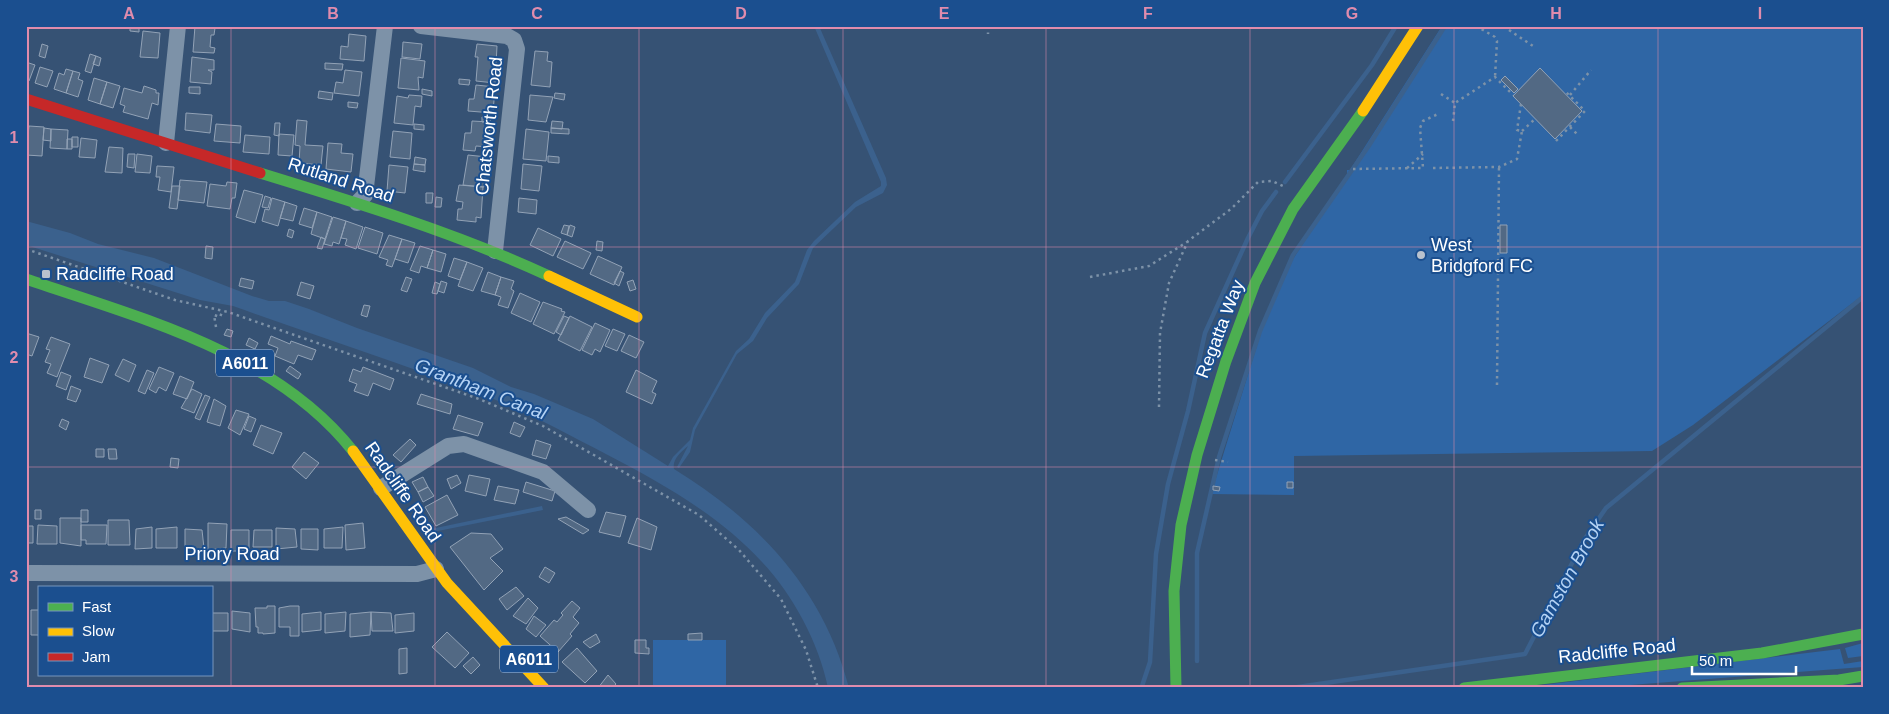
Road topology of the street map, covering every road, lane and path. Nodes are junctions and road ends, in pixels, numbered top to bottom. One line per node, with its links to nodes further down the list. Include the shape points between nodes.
1 (178, 26): 26 (street)
2 (385, 26): 33 (street, via 365,195)
3 (421, 26): 36 (street, Chatsworth Road, via 507,36 514,40 518,50)
4 (988, 26): 8 (path)
5 (1418, 26): 57 (main road, Regatta Way, via 1380,89 1294,209 1255,283 1223,367 1189,483 1181,525 1174,591)
6 (1476, 26): 11 (path, via 1495,37)
7 (1509, 30): 9 (path)
8 (988, 34)
9 (1533, 46)
10 (1591, 70): 15 (path)
11 (1494, 77): 14 (path); 17 (path)
12 (1566, 92): 15 (path)
13 (1441, 94): 17 (path)
14 (1513, 95)
15 (1570, 95): 22 (path, via 1585,111)
16 (26, 98): 26 (main road, Rutland Road)
17 (1456, 103): 21 (path)
18 (1521, 104): 23 (path, via 1517,130)
19 (1438, 114): 27 (path, via 1423,121 1420,128)
20 (1535, 119): 23 (path)
21 (1453, 121)
22 (1570, 127): 24 (path); 25 (path)
23 (1522, 130): 28 (path, via 1517,159)
24 (1576, 134)
25 (1556, 141)
26 (166, 143): 33 (main road, Rutland Road)
27 (1423, 154): 31 (path); 31 (path, via 1423,168)
28 (1499, 167): 29 (path); 42 (path)
29 (1433, 168)
30 (1354, 169): 31 (path)
31 (1407, 169)
32 (1286, 188): 34 (path, via 1272,181 1258,182 1231,209)
33 (357, 203): 36 (main road, Rutland Road)
34 (1188, 241): 37 (path, via 1150,266); 43 (path, via 1169,283 1160,333)
35 (26, 249): 39 (path, via 175,300)
36 (495, 251): 40 (main road, Rutland Road)
37 (1090, 277)
38 (26, 279): 46 (main road, Radcliffe Road / A6011, via 186,334 248,364 316,412 357,454)
39 (223, 310): 41 (path, via 220,317 214,315); 56 (path, via 543,426 698,515 739,550 781,599 806,650)
40 (637, 317)
41 (217, 329)
42 (1497, 385)
43 (1159, 407)
44 (1220, 461): 45 (path)
45 (1228, 462)
46 (381, 488): 47 (street, via 448,446 464,444 542,472); 48 (main road, Radcliffe Road / A6011)
47 (588, 510)
48 (436, 569): 49 (street, Priory Road, via 417,574); 50 (main road, Radcliffe Road / A6011)
49 (26, 573)
50 (493, 633): 53 (main road, Radcliffe Road / A6011); 55 (main road, Radcliffe Road / A6011)
51 (1863, 634): 58 (main road, Radcliffe Road, via 1794,648)
52 (1863, 676): 54 (main road)
53 (555, 681)
54 (1840, 684): 59 (main road)
55 (544, 688)
56 (818, 688)
57 (1176, 688)
58 (1464, 688)
59 (1682, 688)

